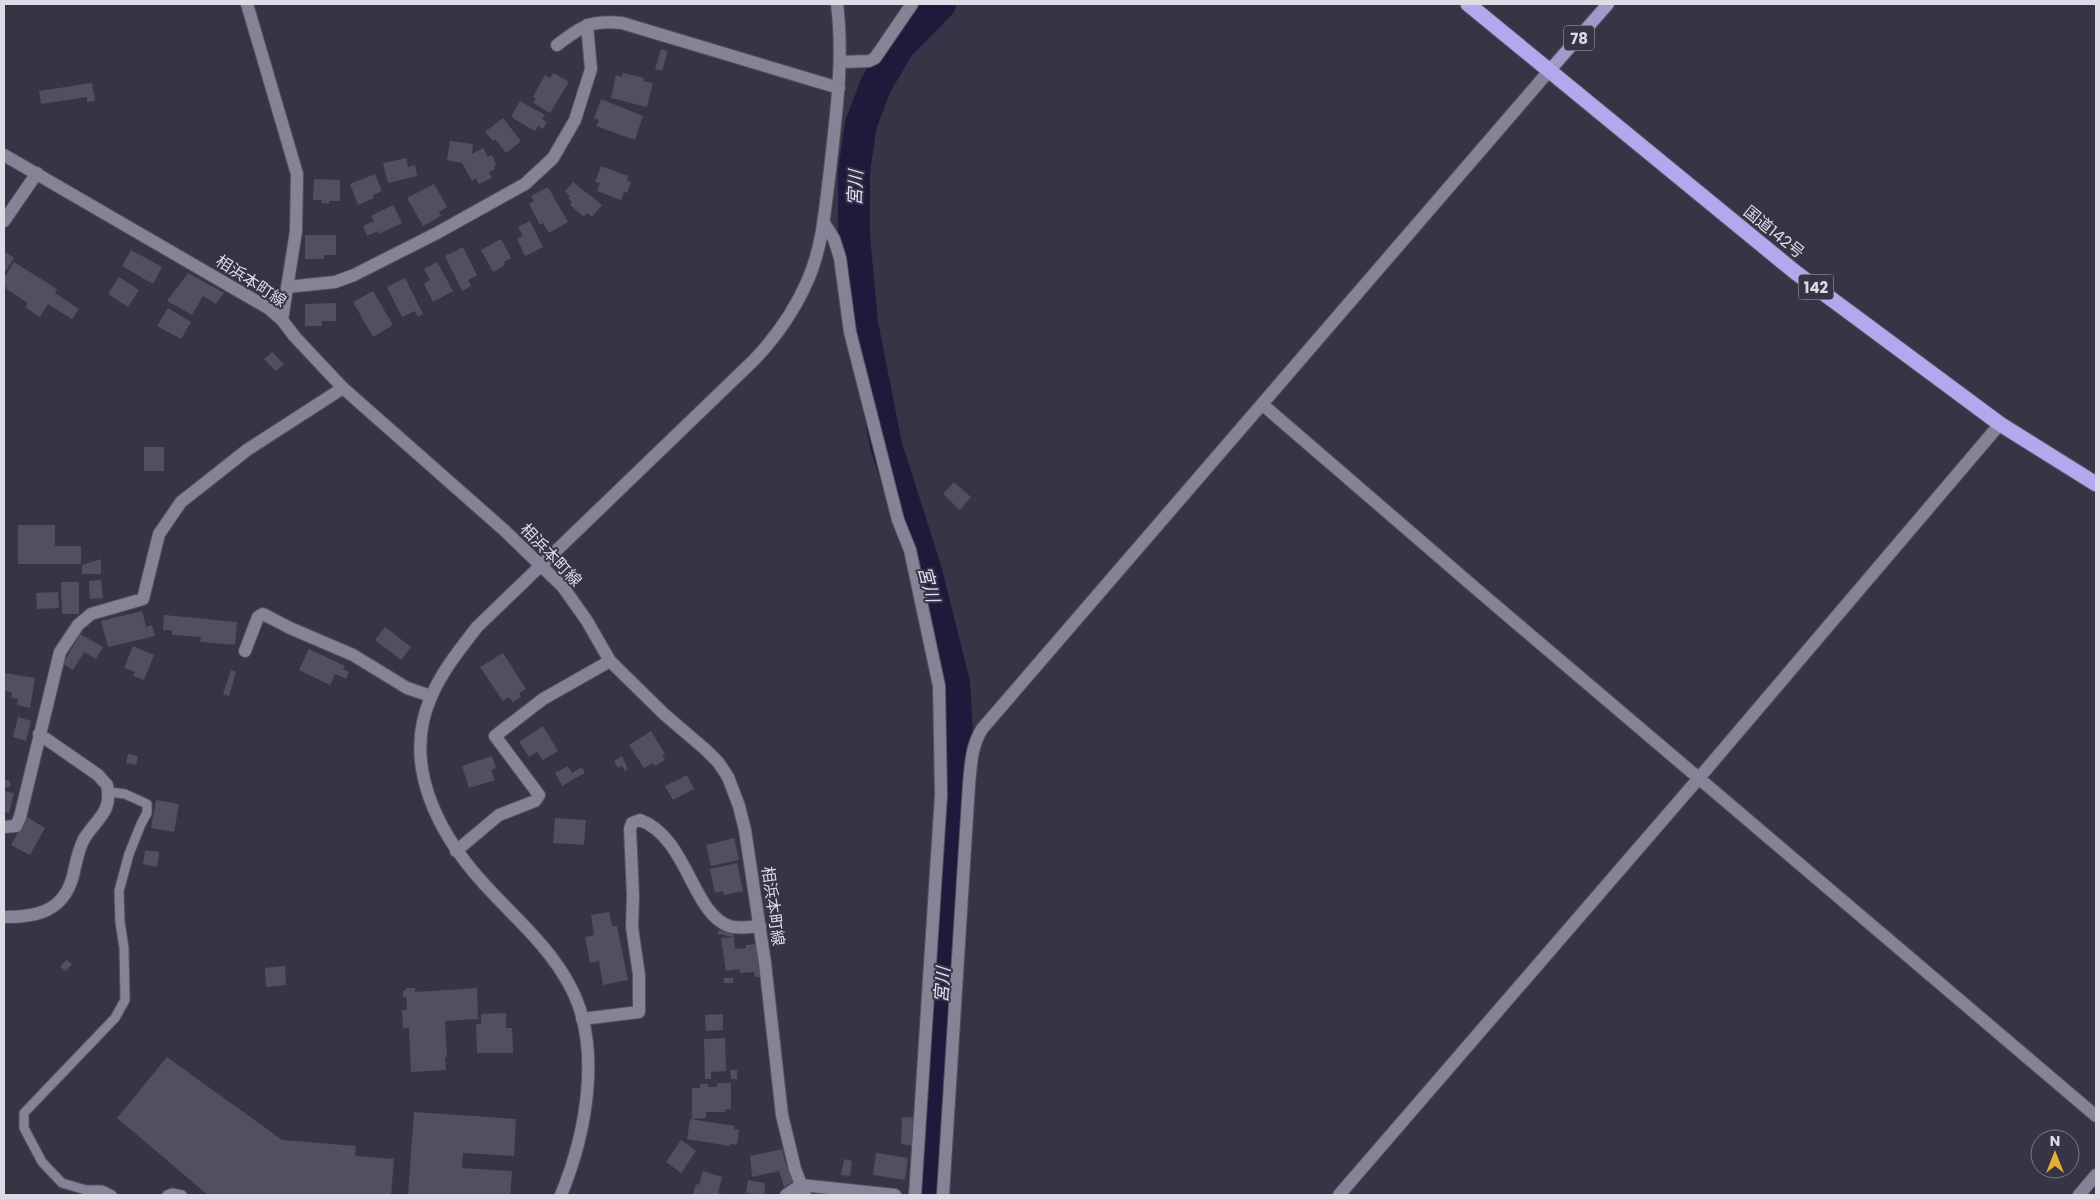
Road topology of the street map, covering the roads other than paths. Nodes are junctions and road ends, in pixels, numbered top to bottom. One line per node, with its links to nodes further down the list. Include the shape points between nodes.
1 (248, 4): 15 (street, via 297,174 296,231)
2 (837, 4): 8 (street)
3 (912, 4): 8 (street, via 876,58)
4 (1468, 4): 9 (highway, 国道142号 / 142)
5 (1608, 4): 9 (main road, 78)
6 (587, 25): 7 (street); 10 (street, via 602,21 622,23); 15 (street, via 591,69 576,120 553,158 525,184 438,233 354,274 335,282)
7 (558, 45)
8 (840, 62): 10 (street)
9 (1549, 71): 18 (street); 19 (highway, 国道142号 / 142, via 1794,272)
10 (839, 88): 14 (street)
11 (4, 155): 12 (street, 相浜本町線)
12 (37, 173): 13 (street); 16 (street, 相浜本町線, via 252,297)
13 (4, 221)
14 (824, 223): 21 (street, via 808,280 769,344); 42 (street, via 840,258 850,332 898,520 910,550 939,686 941,795)
15 (287, 287): 16 (street)
16 (282, 320): 17 (street, 相浜本町線)
17 (343, 388): 21 (street, 相浜本町線, via 504,530); 25 (street, via 247,450 181,502 159,534 143,598 91,614 78,625 60,652)
18 (1263, 405): 26 (street); 43 (street, via 975,740 969,786)
19 (2000, 424): 20 (highway, 国道142号 / 142); 26 (street)
20 (2096, 484)
21 (541, 567): 23 (street, 相浜本町線, via 563,587); 24 (street, via 477,627 443,673)
22 (245, 651): 24 (street, via 258,617 263,614 353,655 407,688)
23 (610, 660): 29 (street, via 543,699 496,736 539,794 536,802 499,815); 31 (street, 相浜本町線, via 706,750 728,777 745,830)
24 (431, 696): 29 (street, via 420,736 423,779 432,807)
25 (39, 734): 27 (street, via 98,775 108,785); 28 (street, via 20,817 16,826)
26 (1699, 778): 33 (street); 44 (street)
27 (109, 792): 30 (street, via 108,806 84,839 69,888 60,899 35,916); 36 (lane, via 125,794 147,804 147,813 129,854 119,891 125,1000 115,1018 24,1113 24,1128 42,1162 62,1183 86,1190 102,1190)
28 (4, 827)
29 (456, 850): 32 (street, via 547,951 571,987)
30 (4, 917)
31 (760, 926): 32 (street, via 730,926 718,919 707,908 661,832 640,820 632,823 632,927 639,975 639,1012); 35 (street, 相浜本町線, via 782,1115)
32 (582, 1020): 39 (street, via 588,1057 584,1112 580,1141)
33 (2096, 1116)
34 (2096, 1175): 45 (street)
35 (803, 1190): 40 (street); 41 (street)
36 (112, 1195)
37 (167, 1195): 38 (lane)
38 (182, 1195)
39 (561, 1195)
40 (786, 1195)
41 (895, 1195)
42 (915, 1195)
43 (944, 1195)
44 (1339, 1195)
45 (2079, 1195)

